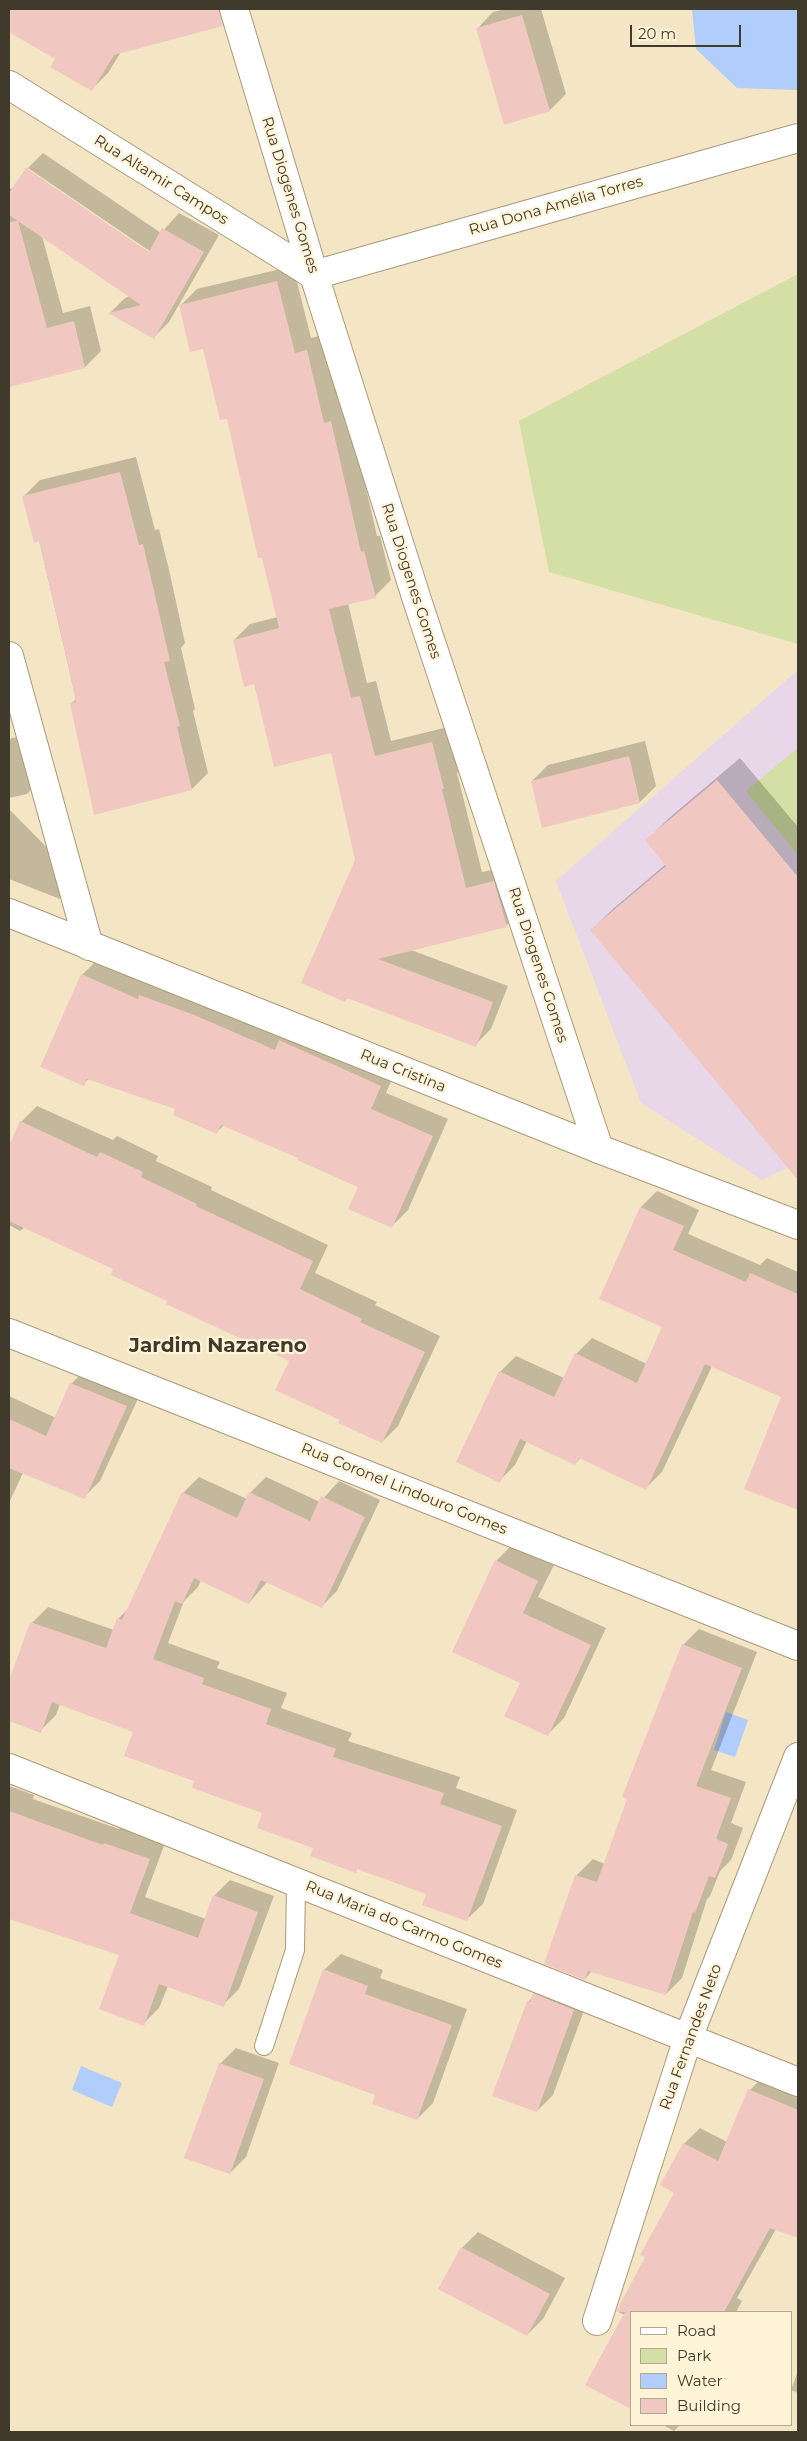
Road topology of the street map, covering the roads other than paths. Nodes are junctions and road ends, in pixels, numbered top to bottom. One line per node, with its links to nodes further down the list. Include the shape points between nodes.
1 (234, 9): 4 (street, Rua Diogenes Gomes)
2 (9, 85): 4 (street, Rua Altamir Campos)
3 (798, 138): 4 (street, Rua Dona Amélia Torres)
4 (314, 275): 8 (street, Rua Diogenes Gomes, via 418,603)
5 (9, 656): 7 (street)
6 (9, 913): 7 (street, Rua Cristina)
7 (89, 946): 8 (street, Rua Cristina)
8 (600, 1149): 9 (street, Rua Cristina)
9 (798, 1225)
10 (9, 1333): 11 (street, Rua Coronel Lindouro Gomes)
11 (798, 1646)
12 (798, 1757): 15 (street, Rua Fernandes Neto)
13 (9, 1768): 14 (street, Rua Maria do Carmo Gomes)
14 (296, 1882): 15 (street, Rua Maria do Carmo Gomes); 16 (lane, via 295,1950)
15 (688, 2038): 17 (street, Rua Maria do Carmo Gomes); 18 (street, Rua Fernandes Neto)
16 (264, 2046)
17 (798, 2082)
18 (597, 2321)

